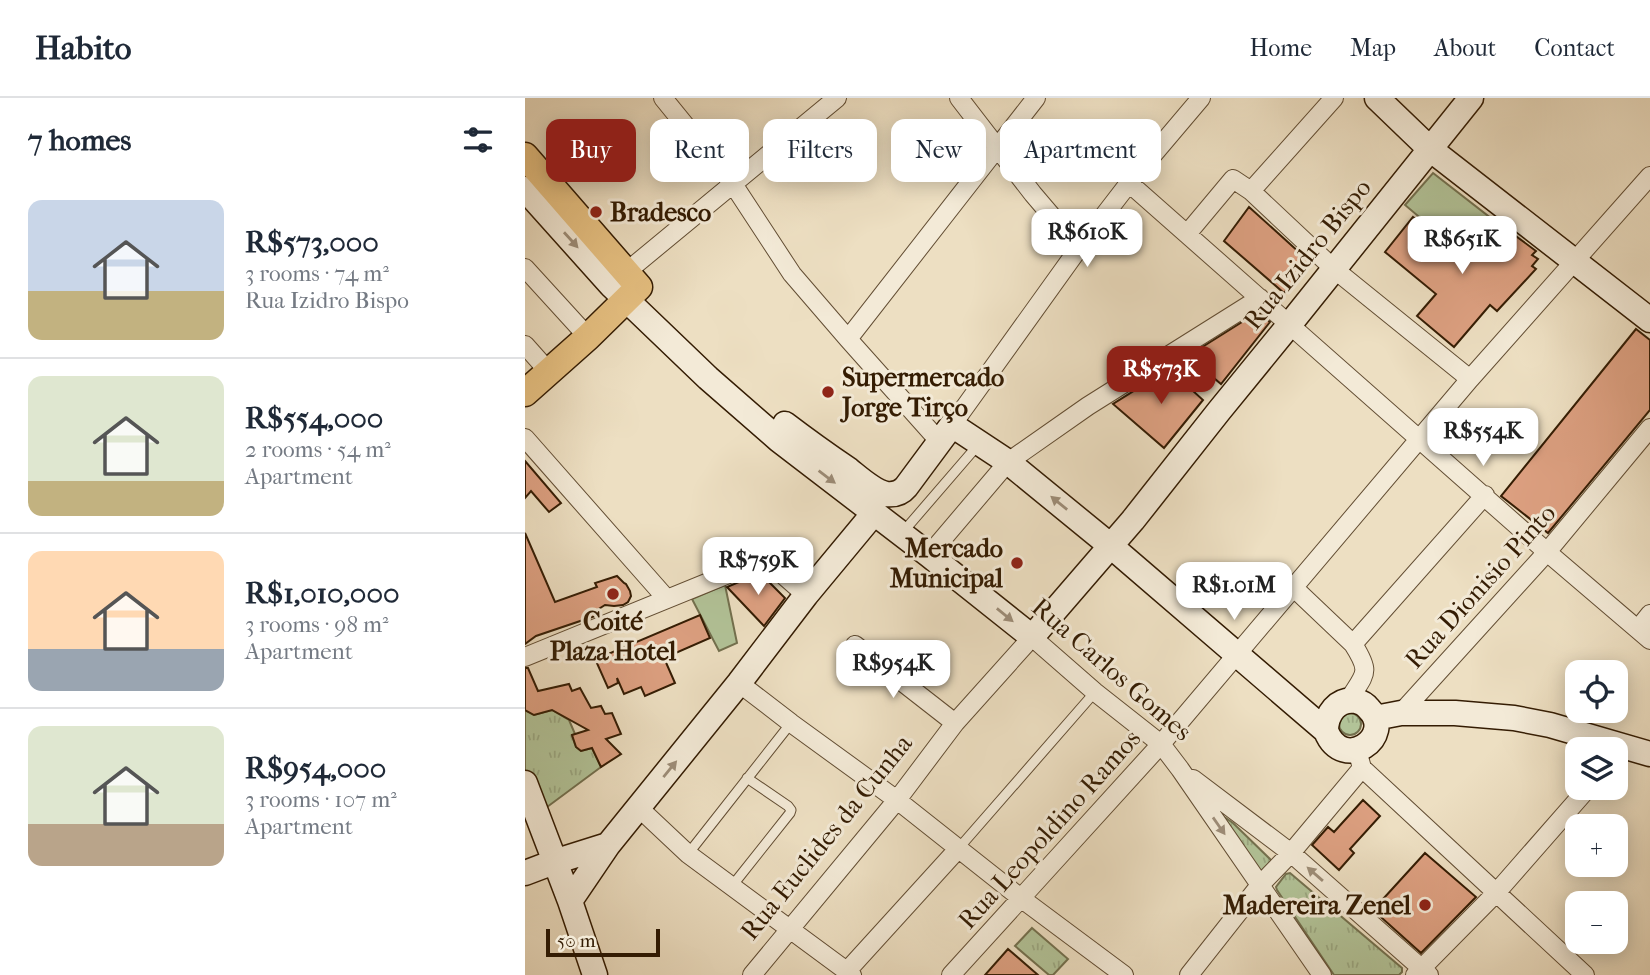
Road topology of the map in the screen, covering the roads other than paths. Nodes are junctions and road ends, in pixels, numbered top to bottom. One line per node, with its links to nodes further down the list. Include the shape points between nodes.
1 (663, 98): 14 (street)
2 (837, 98): 14 (street)
3 (959, 98): 9 (street)
4 (1036, 98): 9 (street)
5 (1201, 98): 13 (street)
6 (1334, 98): 16 (street)
7 (1377, 98): 10 (street)
8 (1471, 98): 10 (street, Rua Izidro Bispo)
9 (997, 147): 18 (street); 27 (street)
10 (1430, 149): 19 (street); 21 (street, Rua Izidro Bispo)
11 (525, 156): 22 (main road)
12 (1650, 176): 19 (street, Rua Leopoldino Ramos)
13 (1129, 183): 17 (street); 18 (street)
14 (733, 184): 22 (street); 27 (street, via 792,274)
15 (525, 189): 22 (street, one-way to 22)
16 (1251, 191): 17 (street, via 1233,179); 21 (street)
17 (1187, 234): 23 (street)
18 (1079, 248): 33 (street)
19 (1574, 261): 24 (street); 30 (street, Rua Leopoldino Ramos)
20 (525, 268): 26 (street)
21 (1334, 269): 25 (street, Rua Izidro Bispo); 30 (street)
22 (626, 286): 26 (main road); 33 (street, via 781,422 880,491 893,494 907,487); 39 (street, Rua Carlos Gomes, one-way to 39, via 708,378)
23 (1260, 298): 25 (street); 37 (street)
24 (1650, 320)
25 (1290, 324): 35 (street); 41 (street, Rua Izidro Bispo)
26 (588, 337): 29 (main road)
27 (848, 339): 33 (street)
28 (525, 345): 29 (street)
29 (549, 372): 31 (main road)
30 (1470, 379): 35 (street, Rua Leopoldino Ramos)
31 (525, 393)
32 (1650, 428): 42 (street, Rua Dionisio Pinto)
33 (946, 433): 36 (street)
34 (525, 438): 46 (street)
35 (1419, 439): 38 (street); 44 (street, Rua Leopoldino Ramos)
36 (979, 444): 37 (street); 40 (lane)
37 (1008, 462): 41 (street, one-way to 37); 43 (street)
38 (1485, 495): 42 (street); 50 (street)
39 (874, 513): 40 (street, Rua Carlos Gomes); 45 (street)
40 (902, 534): 43 (street, Rua Carlos Gomes)
41 (1112, 547): 49 (street, Rua Euclides da Cunha); 52 (street)
42 (1547, 551): 48 (street); 57 (street, Rua Dionisio Pinto)
43 (929, 555): 49 (street, Rua Carlos Gomes, one-way to 49)
44 (1293, 587): 50 (street); 52 (street, Rua Leopoldino Ramos)
45 (806, 595): 46 (street, via 765,558); 54 (street)
46 (666, 598): 53 (street)
47 (1650, 614): 48 (street)
48 (1644, 635)
49 (1032, 637): 55 (street, Rua Carlos Gomes); 60 (street, Rua Euclides da Cunha)
50 (1353, 644): 56 (street, via 1365,670)
51 (855, 645): 60 (street)
52 (1238, 656): 61 (street); 63 (street, Rua Leopoldino Ramos)
53 (525, 657)
54 (739, 683): 59 (street); 72 (street, one-way to 54)
55 (1095, 692): 63 (street, Rua Carlos Gomes); 74 (lane)
56 (1348, 701): 58 (street, via 1362,703); 61 (street, via 1333,708)
57 (1401, 713): 58 (street); 62 (street, via 1514,718)
58 (1375, 718): 66 (street, via 1375,734)
59 (791, 723): 68 (lane); 70 (street)
60 (955, 723): 70 (street, Rua Euclides da Cunha)
61 (1326, 731): 66 (street, via 1341,749)
62 (1582, 737)
63 (1161, 744): 67 (street, Rua Carlos Gomes); 82 (street, Rua Leopoldino Ramos)
64 (1628, 752): 65 (street)
65 (1650, 754)
66 (1360, 759): 75 (street); 81 (street)
67 (1181, 769): 75 (street); 79 (street, Rua Carlos Gomes, one-way to 79)
68 (747, 778): 76 (lane); 80 (lane, via 791,810)
69 (525, 783): 77 (street)
70 (897, 800): 74 (street); 84 (street, Rua Euclides da Cunha)
71 (1577, 800): 81 (street)
72 (638, 807): 73 (street); 76 (street)
73 (608, 845): 77 (street); 83 (street)
74 (958, 849): 82 (street); 85 (street)
75 (1291, 853): 79 (street); 86 (street, one-way to 75)
76 (688, 854): 80 (street)
77 (554, 862): 78 (street); 83 (street)
78 (525, 873)
79 (1260, 885): 91 (street); 92 (street, Rua Carlos Gomes)
80 (732, 886): 84 (street)
81 (1496, 893): 86 (street); 93 (street)
82 (1021, 899): 89 (street, Rua Leopoldino Ramos); 90 (street)
83 (570, 901): 87 (street)
84 (790, 928): 85 (street); 88 (street, Rua Euclides da Cunha)
85 (849, 973)
86 (1422, 973)
87 (595, 975)
88 (752, 975)
89 (951, 975)
90 (1124, 975)
91 (1189, 975)
92 (1322, 975)
93 (1585, 975)

